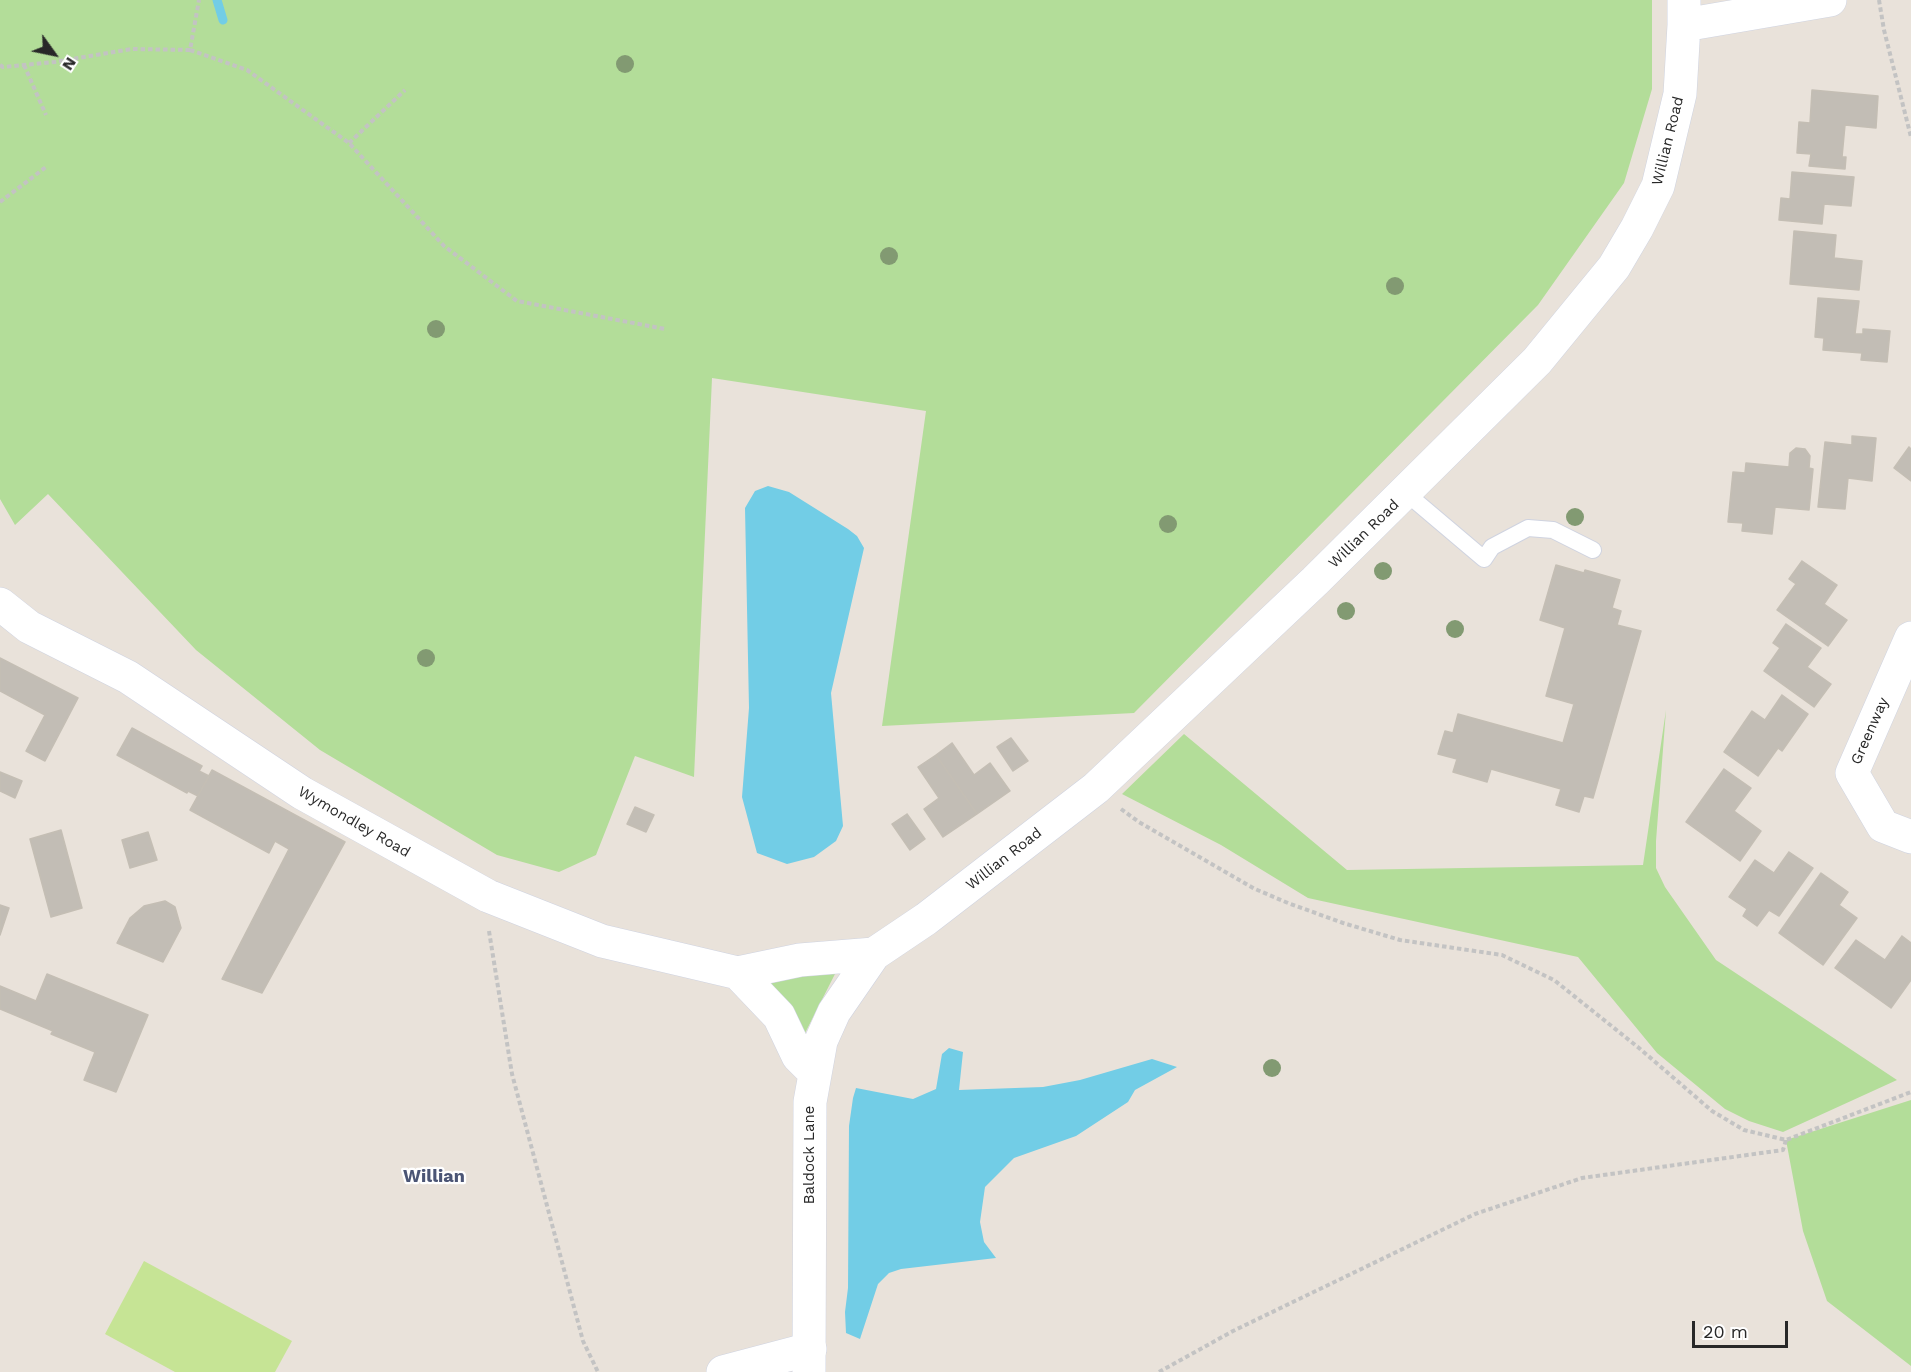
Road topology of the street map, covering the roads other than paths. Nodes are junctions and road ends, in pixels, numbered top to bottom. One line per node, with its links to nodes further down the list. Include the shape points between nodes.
1 (1830, 0): 2 (street)
2 (1684, 12): 3 (street, Willian Road, via 1680,94 1658,186 1637,228 1614,267 1537,361)
3 (1406, 493): 4 (lane, via 1484,560 1492,547 1528,528 1553,530); 8 (street, Willian Road, via 1096,788 926,919)
4 (1593, 550)
5 (0, 604): 9 (street, Wymondley Road, via 29,627 129,677 302,793 488,896 602,941)
6 (1911, 638): 7 (street, Greenway, via 1852,773 1883,826)
7 (1911, 837)
8 (874, 954): 9 (street, Wymondley Road, via 800,960); 10 (street, Baldock Lane, via 834,1011 821,1041)
9 (738, 973): 10 (street, via 779,1016 798,1056)
10 (814, 1072): 11 (street, Baldock Lane, via 810,1102)
11 (810, 1361): 12 (street)
12 (723, 1372)

